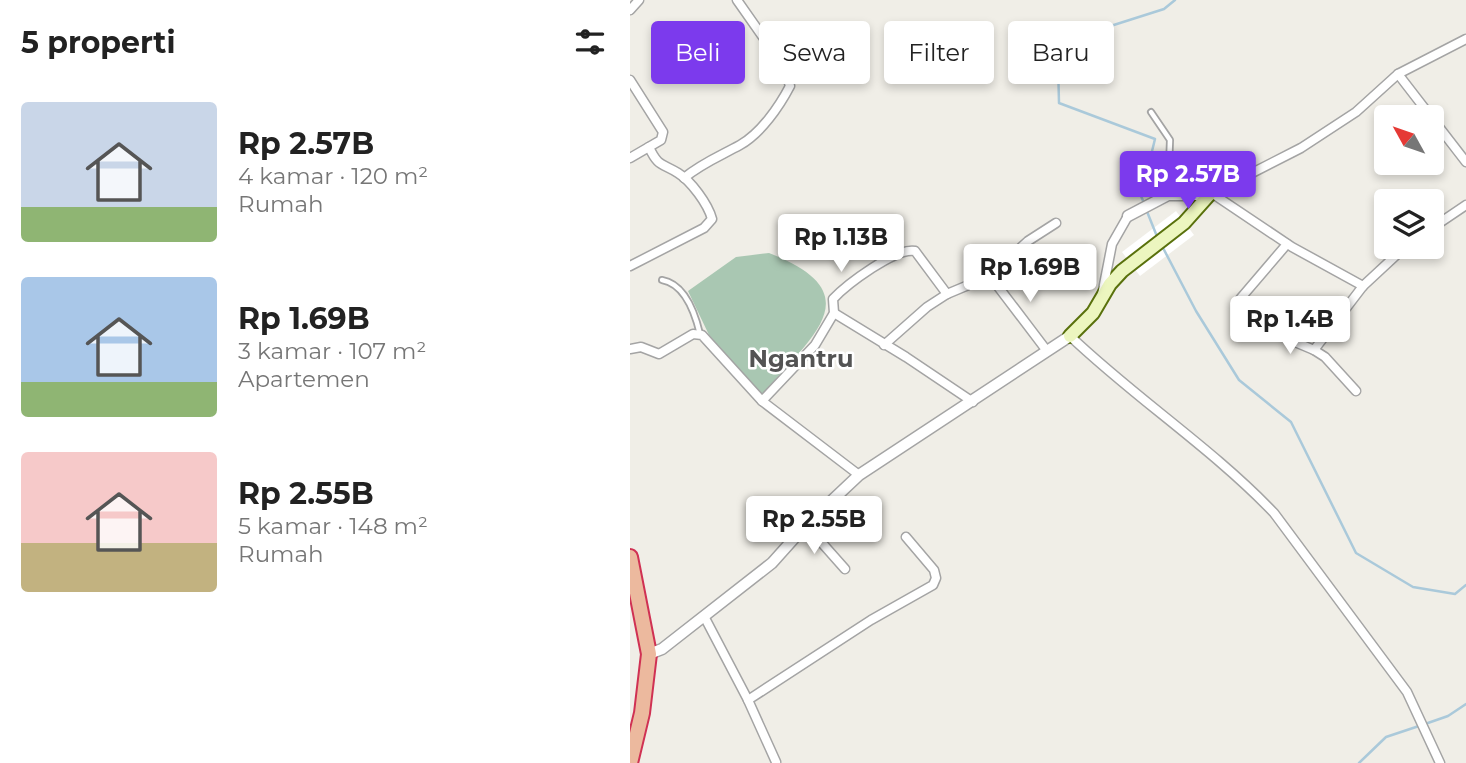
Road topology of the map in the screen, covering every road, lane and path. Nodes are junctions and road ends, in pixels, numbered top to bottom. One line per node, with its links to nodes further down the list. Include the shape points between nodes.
1 (639, 0): 3 (street)
2 (737, 0): 11 (street, via 784,66 790,86 751,137 701,163)
3 (630, 10)
4 (1466, 39): 5 (street)
5 (1398, 74): 10 (street); 12 (street, via 1318,138)
6 (630, 80): 8 (street, via 663,132 661,140)
7 (1151, 112): 13 (lane, via 1170,140)
8 (649, 148): 9 (street); 11 (street, via 660,166)
9 (630, 158)
10 (1466, 162)
11 (684, 178): 20 (street, via 709,210 710,223)
12 (1211, 195): 13 (street); 18 (street); 25 (main road, via 1184,223 1131,263)
13 (1164, 197): 15 (street)
14 (1466, 205): 16 (street)
15 (1128, 216): 25 (street, via 1107,260)
16 (1444, 220)
17 (1056, 222): 21 (street)
18 (1287, 244): 23 (street); 31 (street, via 1240,299 1295,342)
19 (1392, 259): 23 (street)
20 (630, 266)
21 (990, 276): 24 (street); 32 (street)
22 (662, 279): 27 (lane, via 683,293)
23 (1363, 286): 31 (street)
24 (947, 294): 26 (street, via 915,251 909,250 880,263 840,292 832,305); 29 (street, via 908,321)
25 (1101, 297): 28 (main road, via 1093,313)
26 (834, 313): 29 (street); 34 (street, via 815,345)
27 (700, 334): 30 (street, via 659,354 641,347); 34 (street)
28 (1070, 336): 32 (street); 46 (street, via 1275,513 1408,692)
29 (884, 345): 35 (street)
30 (630, 349)
31 (1314, 350): 33 (street)
32 (1047, 351): 35 (street)
33 (1356, 391)
34 (762, 401): 36 (street)
35 (973, 402): 36 (street)
36 (859, 475): 37 (street)
37 (806, 525): 40 (street); 41 (street, via 772,563)
38 (906, 537): 43 (street, via 933,569 933,585)
39 (630, 557): 42 (highway)
40 (845, 569)
41 (705, 618): 42 (street); 43 (street)
42 (649, 654): 45 (highway)
43 (748, 700): 44 (street)
44 (776, 762)
45 (630, 763)
46 (1440, 763)

